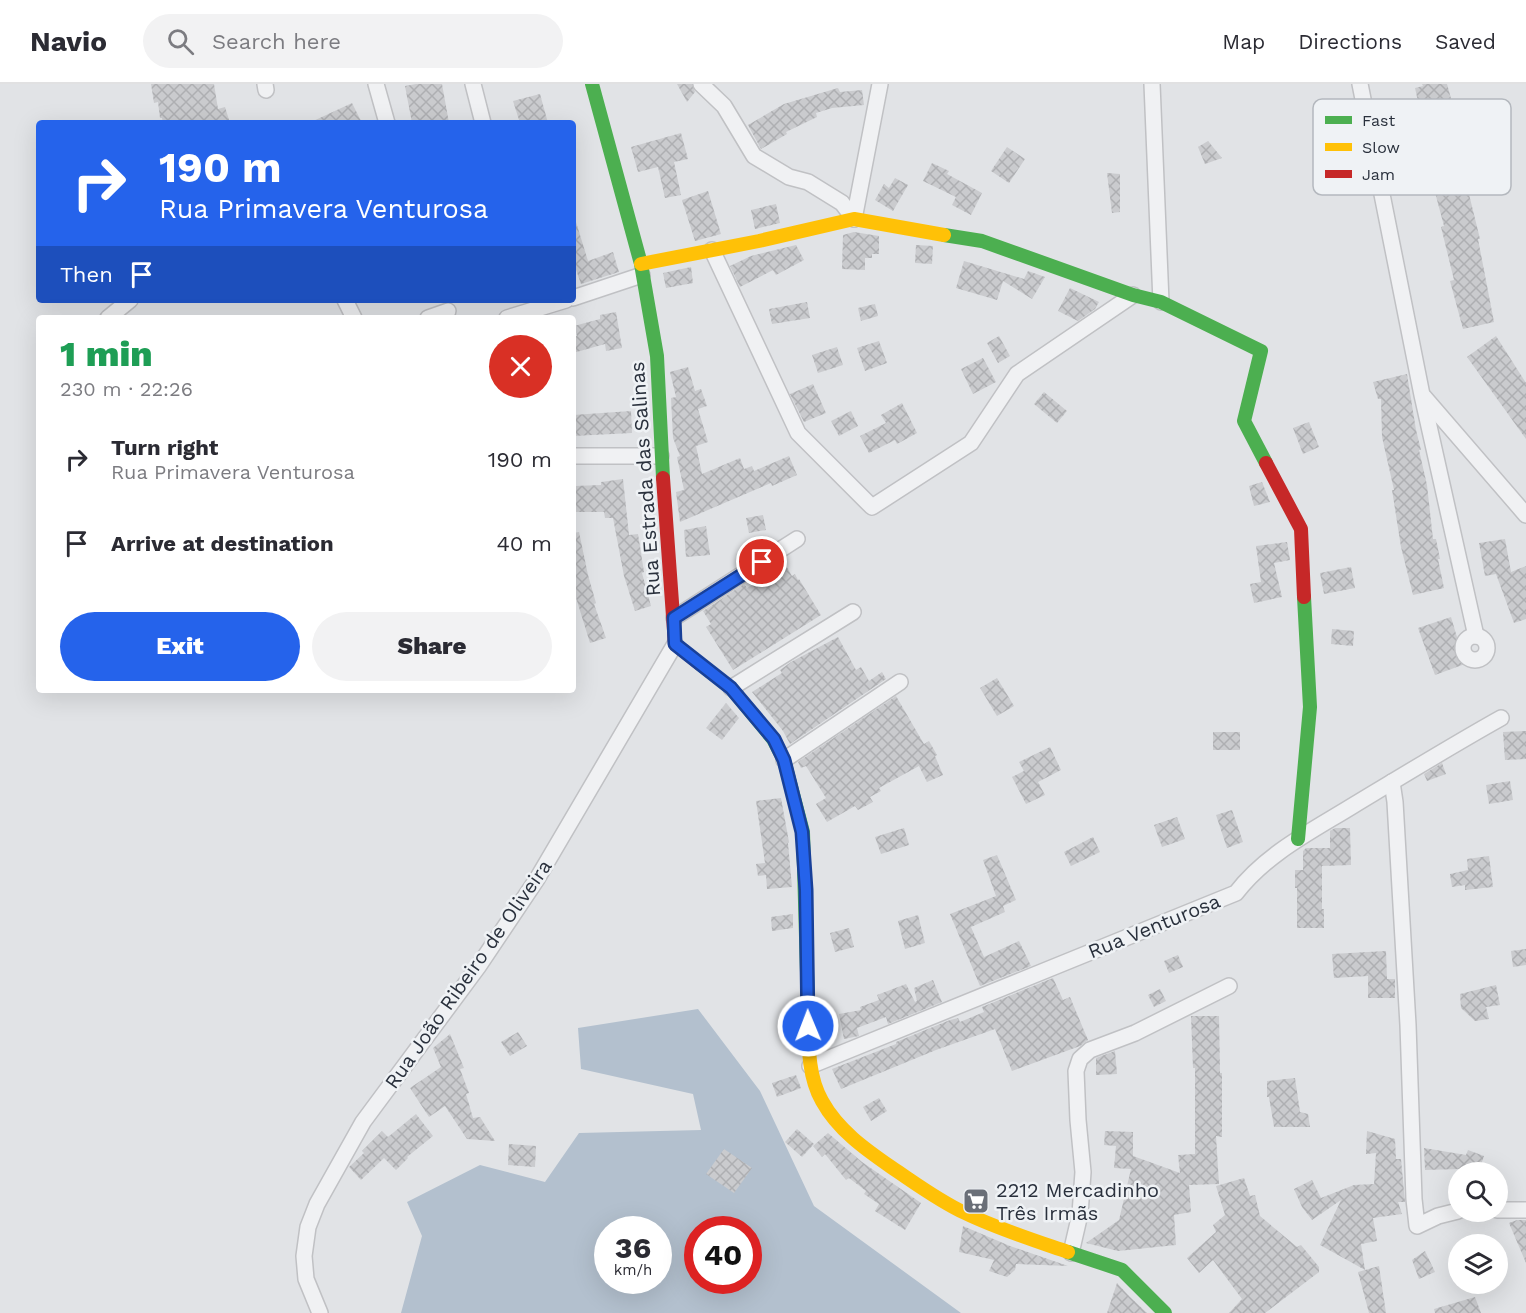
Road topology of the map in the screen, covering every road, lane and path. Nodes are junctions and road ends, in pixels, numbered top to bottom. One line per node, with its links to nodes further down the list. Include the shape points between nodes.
1 (376, 84): 9 (street)
2 (473, 84): 10 (street)
3 (592, 84): 14 (street, Rua Estrada das Salinas)
4 (700, 84): 12 (street, via 724,106 754,156 842,203)
5 (880, 84): 12 (street)
6 (1152, 84): 17 (street)
7 (1360, 84): 8 (street)
8 (1363, 99)
9 (386, 120)
10 (482, 120)
11 (1382, 195): 22 (street)
12 (854, 219): 13 (street); 15 (street, via 982,241)
13 (712, 250): 14 (street); 15 (street, via 798,433 872,507 971,443 1017,374)
14 (642, 269): 16 (street); 24 (street, Rua Estrada das Salinas, via 657,356)
15 (1133, 295): 17 (street)
16 (576, 297)
17 (1161, 302): 36 (street, via 1261,351 1244,421 1300,529 1310,707)
18 (126, 303): 20 (street)
19 (533, 305): 21 (street)
20 (112, 315)
21 (513, 315)
22 (1422, 395): 25 (street); 29 (street)
23 (576, 456): 24 (street)
24 (661, 456): 28 (street, Rua Estrada das Salinas)
25 (1526, 515)
26 (797, 540): 28 (street)
27 (853, 612): 32 (street)
28 (674, 618): 30 (street, Rua Estrada das Salinas)
29 (1476, 636)
30 (675, 644): 32 (street); 43 (street, Rua João Ribeiro de Oliveira, via 537,879 478,967 363,1122 317,1204 308,1227 304,1256 306,1279)
31 (900, 682): 34 (street)
32 (731, 688): 34 (street, via 774,739)
33 (1500, 718): 35 (street, Rua Venturosa)
34 (784, 760): 38 (street, via 802,832)
35 (1392, 782): 36 (street, Rua Venturosa); 41 (street, via 1417,1226)
36 (1298, 839): 38 (street, Rua Venturosa, via 1277,852 1236,892)
37 (1229, 986): 42 (street, via 1135,1033 1090,1050 1080,1059 1076,1071 1083,1172 1080,1214)
38 (810, 1066): 42 (street, via 821,1100 839,1126 869,1152 964,1213)
39 (1508, 1210): 40 (street)
40 (1526, 1210)
41 (1448, 1214)
42 (1071, 1253): 44 (street, via 1122,1270)
43 (320, 1313)
44 (1165, 1313)

